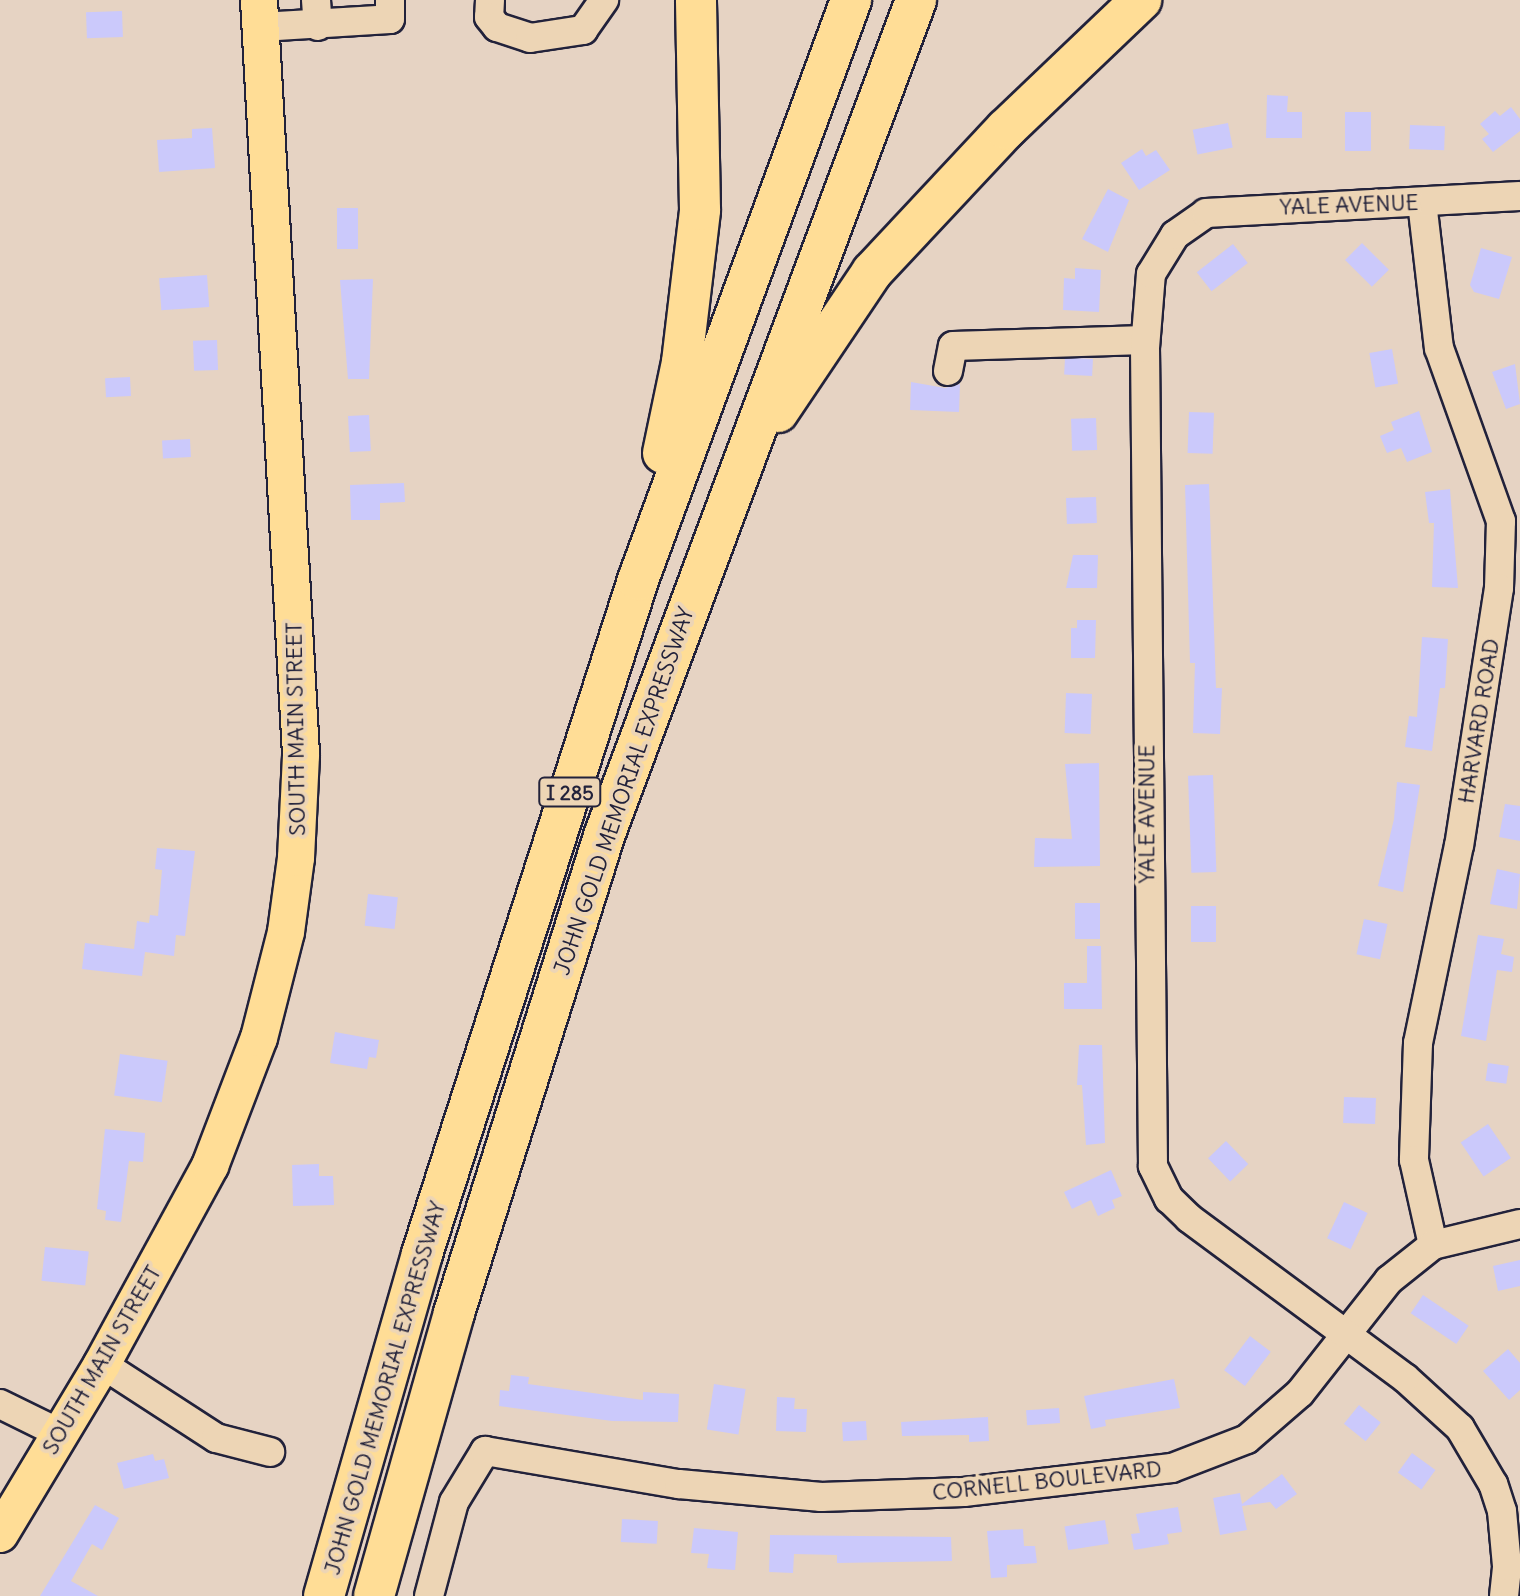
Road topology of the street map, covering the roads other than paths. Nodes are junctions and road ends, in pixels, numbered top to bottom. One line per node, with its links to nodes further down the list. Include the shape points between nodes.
1 (390, 0): 8 (street, via 390,19)
2 (490, 0): 3 (street, via 489,17 497,27 530,38 583,30 595,20)
3 (604, 0)
4 (696, 0): 15 (highway, via 700,210 682,362)
5 (851, 0): 15 (highway, JOHN GOLD MEMORIAL EXPRESSWAY / I 285)
6 (916, 0): 14 (highway, JOHN GOLD MEMORIAL EXPRESSWAY / I 285)
7 (1141, 0): 14 (highway, via 1006,129 872,272 798,378)
8 (317, 13): 9 (street)
9 (260, 14): 19 (main road, SOUTH MAIN STREET, via 301,754 296,858 268,1009 243,1086 190,1207)
10 (1520, 196): 11 (street, YALE AVENUE)
11 (1422, 202): 12 (street, YALE AVENUE, via 1206,213 1175,235 1157,262 1147,293); 17 (street, HARVARD ROAD, via 1439,348 1501,521 1499,588 1462,830 1418,1043 1414,1160)
12 (1145, 340): 13 (street, via 953,346); 18 (street, YALE AVENUE, via 1153,1166 1169,1199 1189,1218)
13 (948, 371)
14 (721, 513): 25 (highway, JOHN GOLD MEMORIAL EXPRESSWAY / I 285, via 604,836 454,1313)
15 (638, 580): 24 (highway, JOHN GOLD MEMORIAL EXPRESSWAY / I 285, via 422,1254)
16 (1520, 1224): 17 (street, CORNELL BOULEVARD)
17 (1433, 1245): 18 (street, CORNELL BOULEVARD, via 1389,1280)
18 (1344, 1338): 26 (street, CORNELL BOULEVARD, via 1300,1393 1247,1439 1172,1468 964,1492 821,1497 679,1484 485,1451 454,1502); 27 (street, YALE AVENUE, via 1441,1408 1476,1451 1502,1511)
19 (102, 1364): 21 (main road, SOUTH MAIN STREET); 22 (street, via 216,1438)
20 (0, 1404): 21 (street)
21 (59, 1433): 23 (main road, SOUTH MAIN STREET)
22 (270, 1452)
23 (0, 1534)
24 (324, 1596)
25 (374, 1596)
26 (429, 1596)
27 (1504, 1596)

